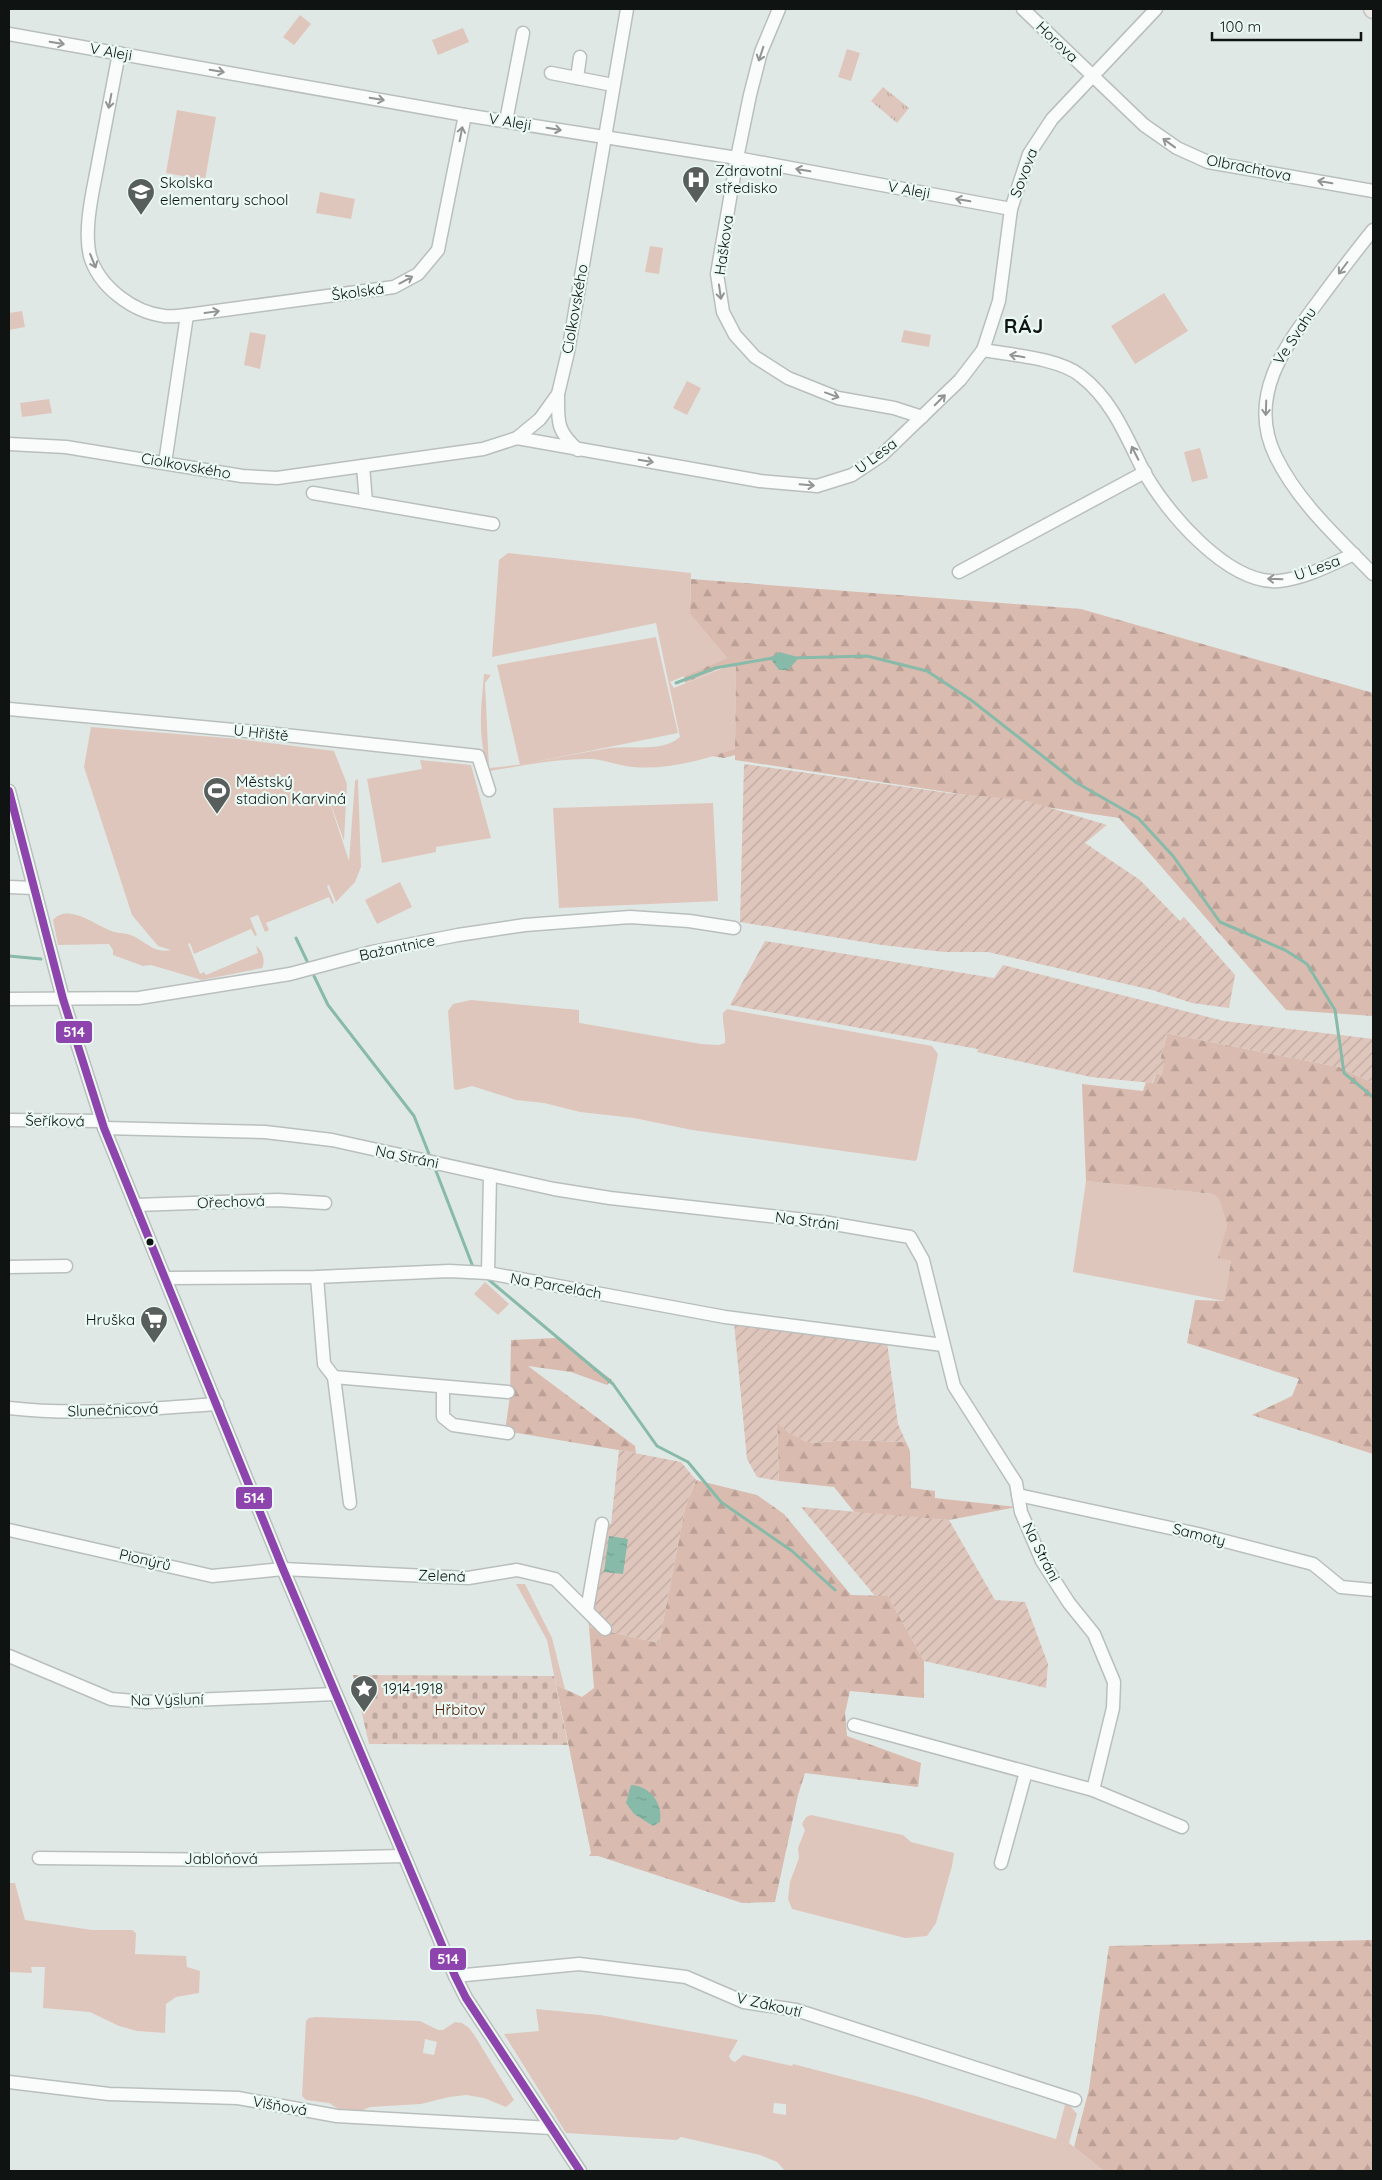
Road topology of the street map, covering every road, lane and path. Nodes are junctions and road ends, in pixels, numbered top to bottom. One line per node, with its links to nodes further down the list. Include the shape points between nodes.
1 (627, 9): 12 (street, Ciolkovského)
2 (779, 9): 16 (street, Haškova, one-way to 16, via 761,52)
3 (1023, 9): 10 (street, Horova)
4 (1156, 9): 10 (street, Sovova)
5 (524, 33): 14 (street)
6 (9, 34): 7 (street, V Aleji, one-way to 7)
7 (119, 53): 13 (street, V Aleji, one-way to 13); 20 (street, Školská, one-way to 20, via 91,203 90,257 103,279 125,301 147,312)
8 (580, 56): 11 (street)
9 (551, 73): 11 (street)
10 (1092, 76): 17 (street, Olbrachtova, one-way to 10, via 1208,162 1176,148 1144,125); 18 (street, Sovova, via 1052,119 1029,154)
11 (577, 78): 12 (street)
12 (613, 85): 15 (street, Ciolkovského)
13 (465, 115): 14 (street, V Aleji); 20 (street, Školská, one-way to 13, via 394,287 418,274 438,250)
14 (506, 121): 15 (street, V Aleji, one-way to 15)
15 (604, 137): 16 (street, V Aleji); 22 (street, Ciolkovského, via 570,343)
16 (738, 158): 18 (street, V Aleji, one-way to 16); 23 (street, Haškova, one-way to 23, via 718,274 723,312 735,335 755,357 788,378 838,398 894,408)
17 (1373, 191)
18 (1011, 208): 21 (street, Sovova, via 999,301)
19 (1373, 230): 33 (street, Ve Svahu, one-way to 33, via 1296,331 1274,369 1268,387 1266,422 1275,456 1303,499)
20 (187, 316): 27 (street)
21 (983, 350): 23 (street, U Lesa, one-way to 21, via 960,380); 29 (street, U Lesa, one-way to 21, via 1115,413 1080,374 1056,364)
22 (558, 394): 24 (street, Ciolkovského, via 540,419); 26 (street, via 558,422 565,438)
23 (922, 417): 26 (street, U Lesa, one-way to 23, via 760,481 817,486 852,475 882,455)
24 (517, 438): 26 (street, U Lesa); 28 (street, Ciolkovského, via 483,449)
25 (9, 444): 27 (street, Ciolkovského, via 66,447)
26 (578, 450)
27 (165, 463): 28 (street, Ciolkovského, via 242,476 277,478)
28 (363, 466): 31 (street)
29 (1145, 472): 33 (street, U Lesa, one-way to 29, via 1304,576 1278,581 1256,577 1225,563 1199,542 1170,510); 34 (street)
30 (313, 493): 31 (street)
31 (366, 502): 32 (street)
32 (493, 524)
33 (1354, 554): 35 (street, Ve Svahu)
34 (959, 572)
35 (1373, 574)
36 (9, 709): 37 (street, U Hřiště, via 478,756)
37 (489, 790)
38 (9, 791): 40 (street)
39 (9, 887): 40 (street)
40 (34, 888): 43 (street)
41 (734, 928): 43 (street, Bažantnice, via 630,917 534,924 372,952 290,974 139,998)
42 (9, 999): 43 (street, Bažantnice)
43 (63, 999): 45 (street)
44 (9, 1120): 45 (street, Šeříková)
45 (103, 1125): 46 (street, Na Stráni, via 266,1132 332,1140); 48 (street)
46 (490, 1175): 51 (street); 54 (street, Na Stráni, via 610,1198 823,1222 910,1237 924,1260)
47 (326, 1203): 48 (street, Ořechová, via 278,1200)
48 (136, 1205): 53 (street)
49 (66, 1266): 50 (street)
50 (9, 1267)
51 (488, 1273): 52 (street, Na Parcelách, via 449,1271); 54 (street, Na Parcelách, via 725,1317)
52 (318, 1277): 53 (street, Na Parcelách); 55 (street, via 324,1364)
53 (166, 1278): 58 (street)
54 (943, 1345): 61 (street, Na Stráni, via 954,1386 1016,1484)
55 (334, 1376): 56 (street); 62 (street)
56 (444, 1387): 57 (street); 60 (street, via 443,1417 453,1425)
57 (508, 1392)
58 (217, 1404): 59 (street, Slunečnicová, via 110,1412 39,1412); 65 (street)
59 (9, 1408)
60 (508, 1433)
61 (1018, 1495): 66 (street, Samoty, via 1227,1541 1314,1564 1341,1587); 73 (street, Na Stráni, via 1042,1561 1094,1634 1114,1682 1113,1708)
62 (350, 1503)
63 (602, 1524): 67 (street)
64 (9, 1530): 65 (street, Pionýrů, via 212,1576)
65 (283, 1569): 67 (street, Zelená, via 468,1578 517,1570 555,1579); 70 (street)
66 (1373, 1590)
67 (587, 1610): 68 (street, Zelená)
68 (605, 1629)
69 (9, 1656): 70 (street, Na Výsluní, via 111,1699 146,1702)
70 (335, 1694): 75 (street)
71 (854, 1725): 72 (street)
72 (1026, 1772): 73 (street); 77 (street)
73 (1093, 1790): 74 (street)
74 (1182, 1827)
75 (403, 1856): 76 (street, Jabloňová, via 238,1860); 78 (street)
76 (39, 1858)
77 (1001, 1863)
78 (455, 1976): 80 (street, V Zákoutí, via 578,1964 686,1977 744,2002 796,2010); 81 (street)
79 (9, 2082): 81 (street, Višňová, via 109,2094 238,2098 337,2116)
80 (1075, 2100)
81 (551, 2128): 82 (street)
82 (580, 2171)

